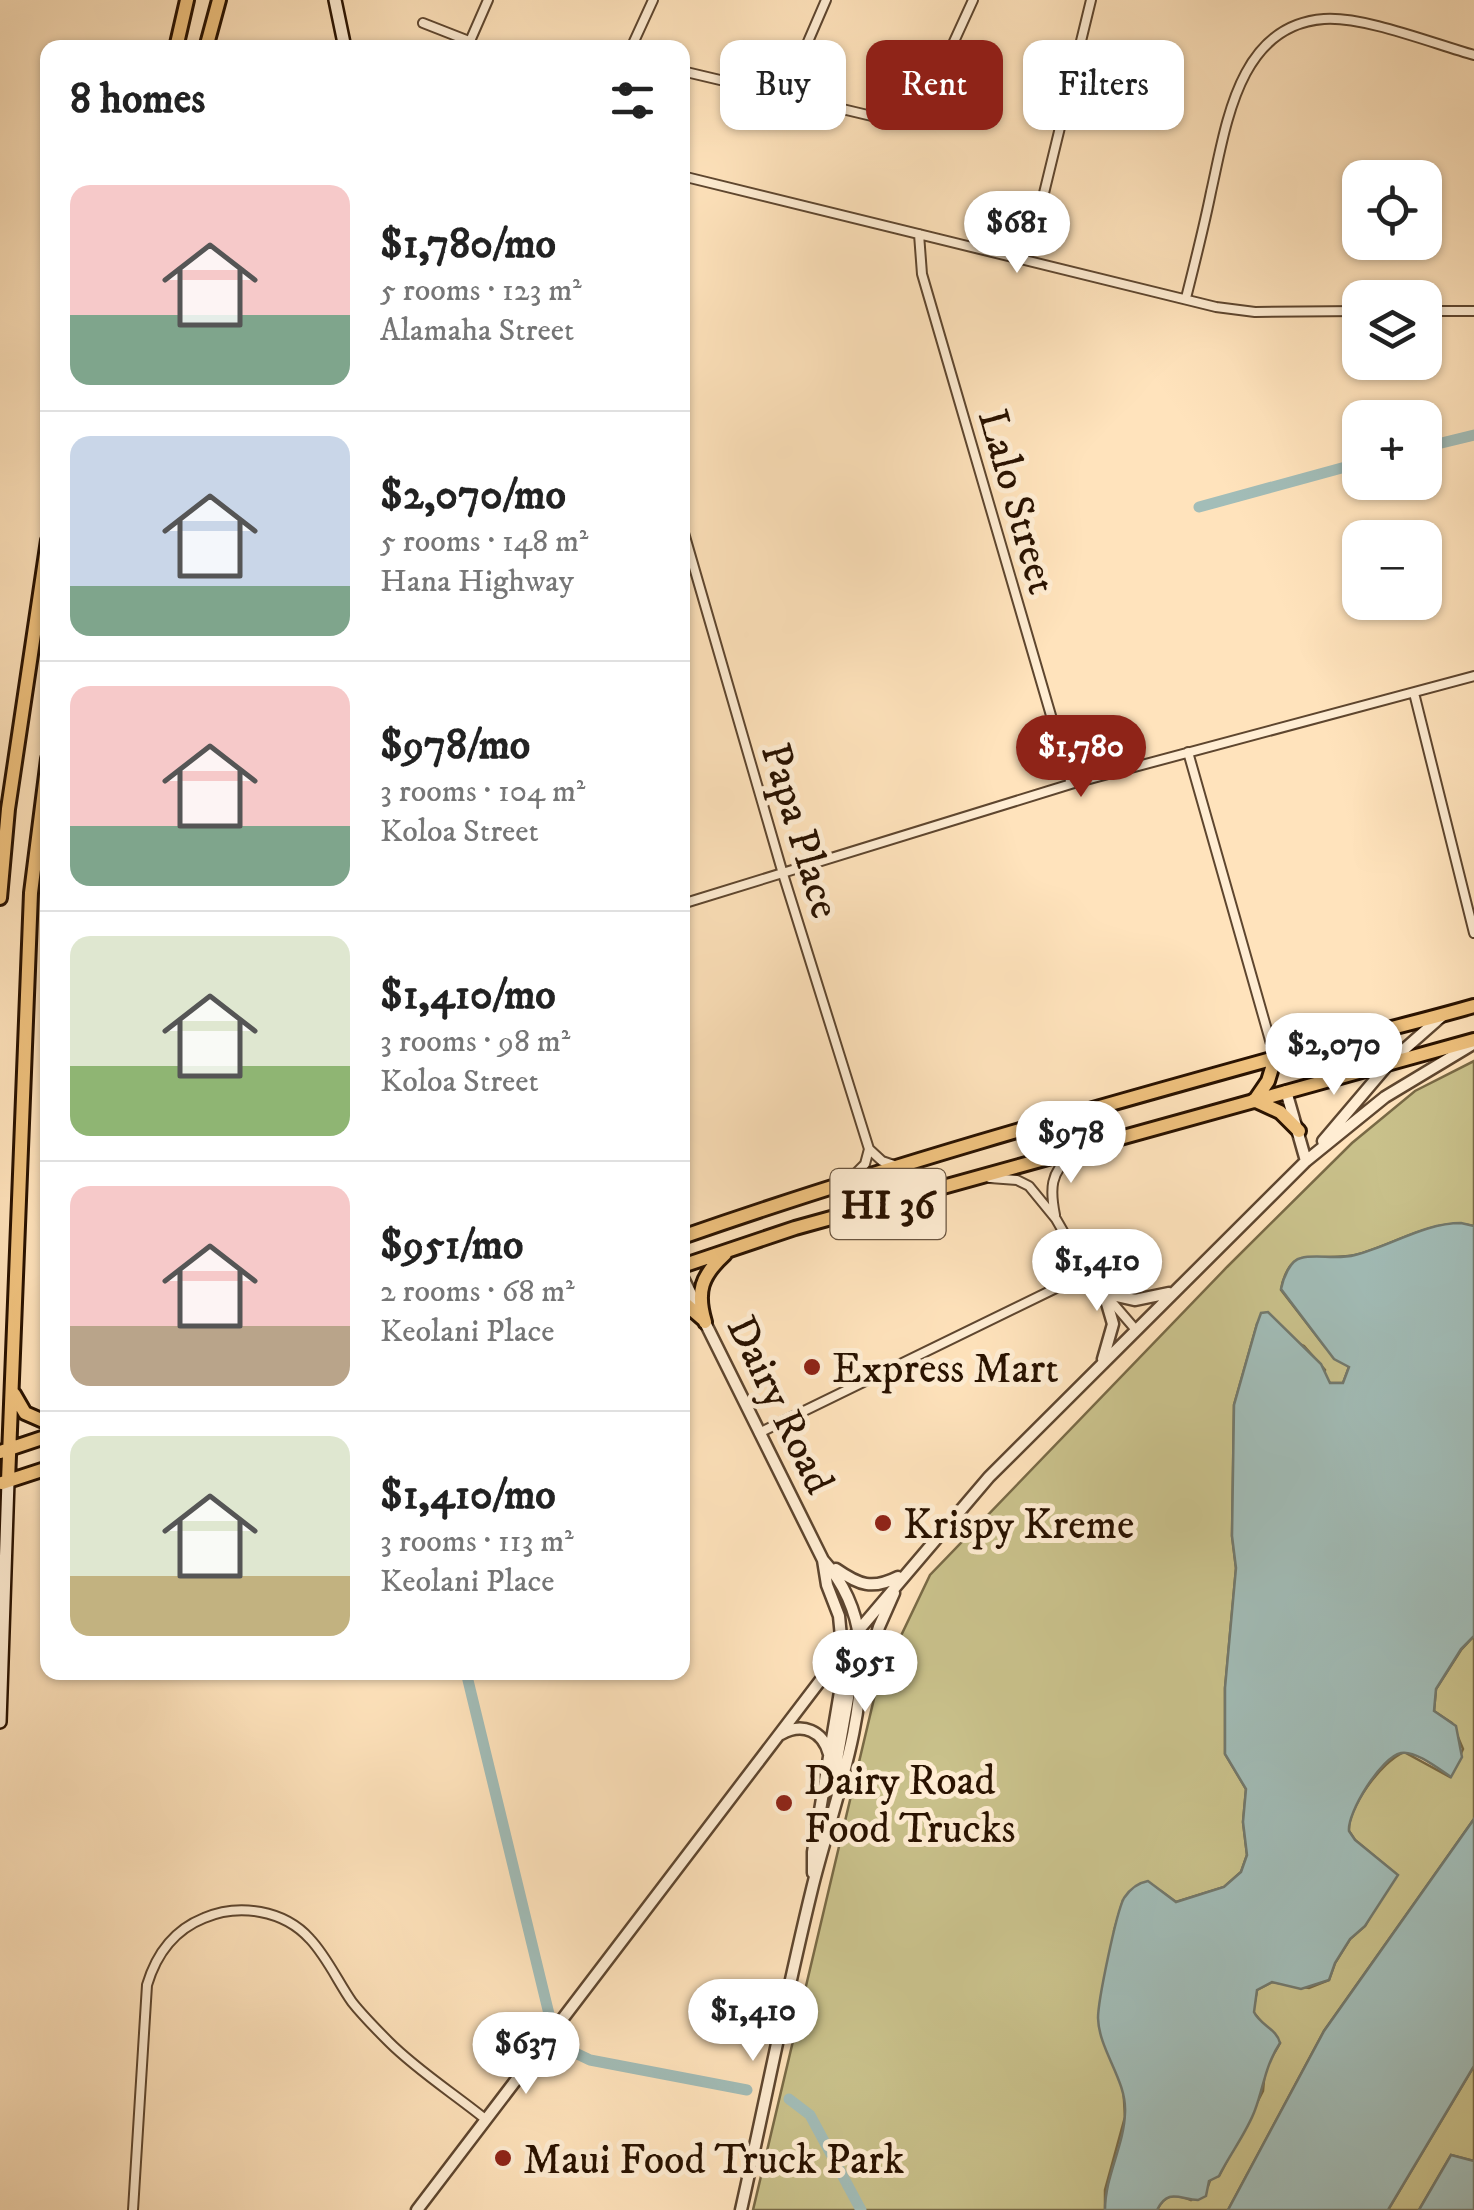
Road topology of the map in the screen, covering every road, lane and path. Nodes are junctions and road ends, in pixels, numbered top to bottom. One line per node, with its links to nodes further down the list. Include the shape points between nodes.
1 (187, 0): 10 (main road)
2 (219, 0): 11 (main road)
3 (336, 0): 12 (main road)
4 (488, 0): 14 (street)
5 (653, 0): 15 (street)
6 (826, 0): 16 (street)
7 (974, 0): 20 (street, via 920,106 895,117)
8 (1092, 0): 22 (street)
9 (423, 24): 13 (street)
10 (178, 40)
11 (208, 40)
12 (344, 40)
13 (459, 40)
14 (470, 40)
15 (635, 40)
16 (809, 40)
17 (1474, 55): 24 (street, via 1336,19 1295,25 1270,42 1234,91)
18 (690, 73): 19 (street)
19 (720, 80)
20 (846, 111)
21 (690, 178): 23 (street)
22 (1036, 226)
23 (919, 234): 24 (street); 33 (street, Lalo Street, via 922,274)
24 (1186, 298): 26 (street, via 1235,310)
25 (1474, 311): 27 (street)
26 (1342, 312)
27 (1442, 312)
28 (690, 554): 35 (street, Papa Place)
29 (40, 594): 36 (main road)
30 (1474, 676): 31 (street)
31 (1414, 692): 32 (street); 38 (street)
32 (1188, 752): 33 (street); 43 (street)
33 (1071, 784): 35 (street)
34 (40, 822): 66 (main road, via 31,893)
35 (783, 874): 37 (street); 48 (street, Papa Place)
36 (0, 898)
37 (690, 902)
38 (1474, 932)
39 (1474, 995): 40 (street)
40 (1468, 1007): 41 (main road, HI 36)
41 (1444, 1014): 43 (main road, HI 36); 44 (street)
42 (1474, 1042): 44 (main road, HI 36); 50 (street, via 1385,1097)
43 (1275, 1058): 45 (main road); 46 (main road); 51 (main road, HI 36)
44 (1391, 1061): 45 (main road, HI 36); 50 (street)
45 (1286, 1091): 46 (main road, HI 36); 47 (street)
46 (1254, 1100): 47 (main road); 49 (main road, HI 36)
47 (1299, 1131): 50 (street)
48 (869, 1150): 51 (street, via 886,1163); 53 (street, via 863,1167)
49 (1082, 1150): 52 (main road, HI 36); 54 (street, via 1054,1176)
50 (1306, 1161): 59 (street)
51 (908, 1164): 53 (main road, HI 36)
52 (980, 1179): 54 (street, via 1022,1182); 56 (main road, HI 36)
53 (845, 1183): 55 (main road, HI 36)
54 (1056, 1219): 58 (street)
55 (690, 1234)
56 (745, 1243): 57 (main road, HI 36); 63 (main road, via 724,1254 706,1276 699,1300)
57 (690, 1263)
58 (1087, 1273): 61 (street); 68 (street)
59 (1174, 1291): 61 (street, via 1135,1300); 64 (street)
60 (690, 1292): 63 (street, Dairy Road)
61 (1104, 1294): 64 (street); 65 (street, via 1113,1324)
62 (690, 1308): 63 (main road)
63 (705, 1322): 68 (street, Dairy Road)
64 (1136, 1330): 65 (street)
65 (1102, 1364): 74 (street)
66 (14, 1378): 67 (main road, via 21,1408); 70 (main road)
67 (40, 1421)
68 (759, 1432): 73 (street, Dairy Road)
69 (40, 1439): 70 (main road)
70 (5, 1450): 72 (main road)
71 (40, 1471): 72 (main road)
72 (4, 1482): 79 (main road)
73 (823, 1560): 74 (street, via 863,1586); 75 (street, Dairy Road, via 840,1578); 76 (street, Dairy Road)
74 (903, 1575): 75 (street); 78 (street, via 878,1627)
75 (858, 1631): 76 (street); 78 (street, Dairy Road)
76 (844, 1650): 77 (street)
77 (839, 1666): 80 (street); 81 (street); 82 (street, via 851,1681)
78 (860, 1690): 82 (street)
79 (0, 1722)
80 (777, 1738): 81 (street, via 811,1730 824,1740); 84 (street)
81 (829, 1759): 83 (street, via 812,1852)
82 (838, 1789): 83 (street)
83 (813, 1884): 87 (street)
84 (484, 2118): 85 (street, via 393,2046 354,2005 300,1929 262,1912 216,1914 178,1933 146,1985); 86 (street)
85 (134, 2210)
86 (417, 2210)
87 (741, 2210)

